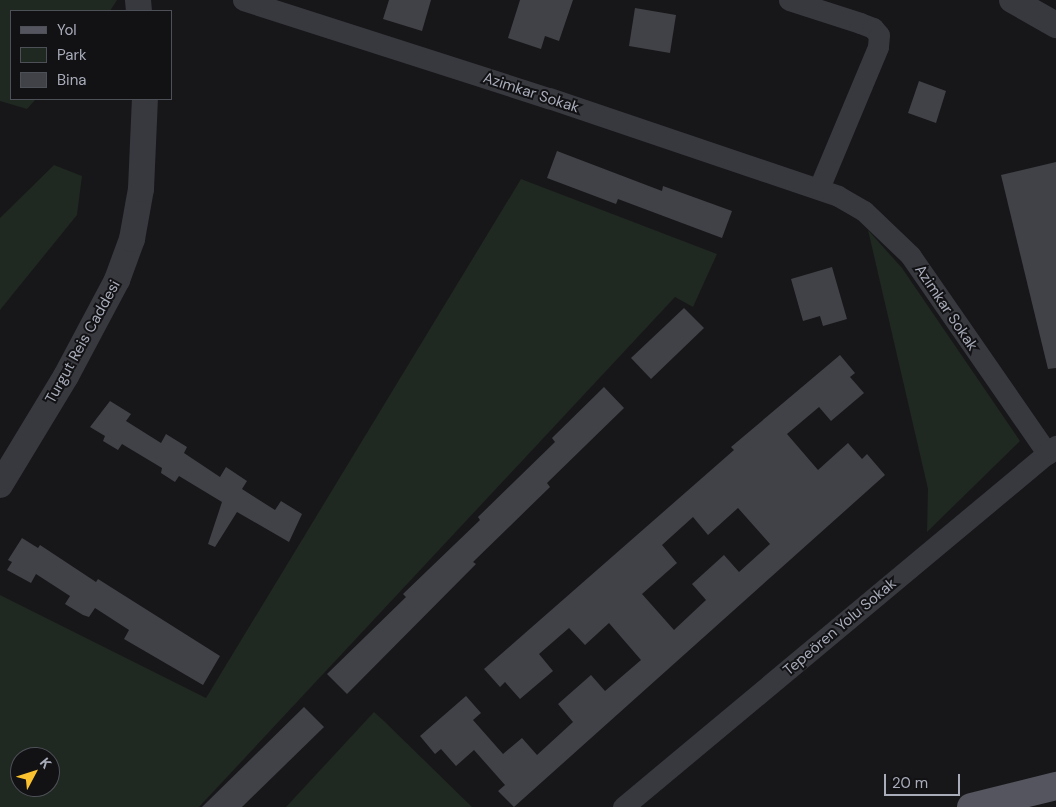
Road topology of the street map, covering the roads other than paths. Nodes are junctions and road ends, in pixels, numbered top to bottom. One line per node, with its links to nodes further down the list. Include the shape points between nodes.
1 (243, 0): 6 (street, Azimkar Sokak)
2 (789, 0): 6 (street, via 860,22 879,35 878,47)
3 (1012, 0): 4 (street)
4 (1056, 25)
5 (145, 100): 8 (street, Turgut Reis Caddesi, via 141,189 132,238 117,280 66,376)
6 (819, 188): 7 (street, Azimkar Sokak, via 864,211 910,255)
7 (1052, 450): 10 (street, Tepeören Yolu Sokak)
8 (0, 485)
9 (1056, 786): 11 (main road)
10 (623, 807)
11 (971, 807)

